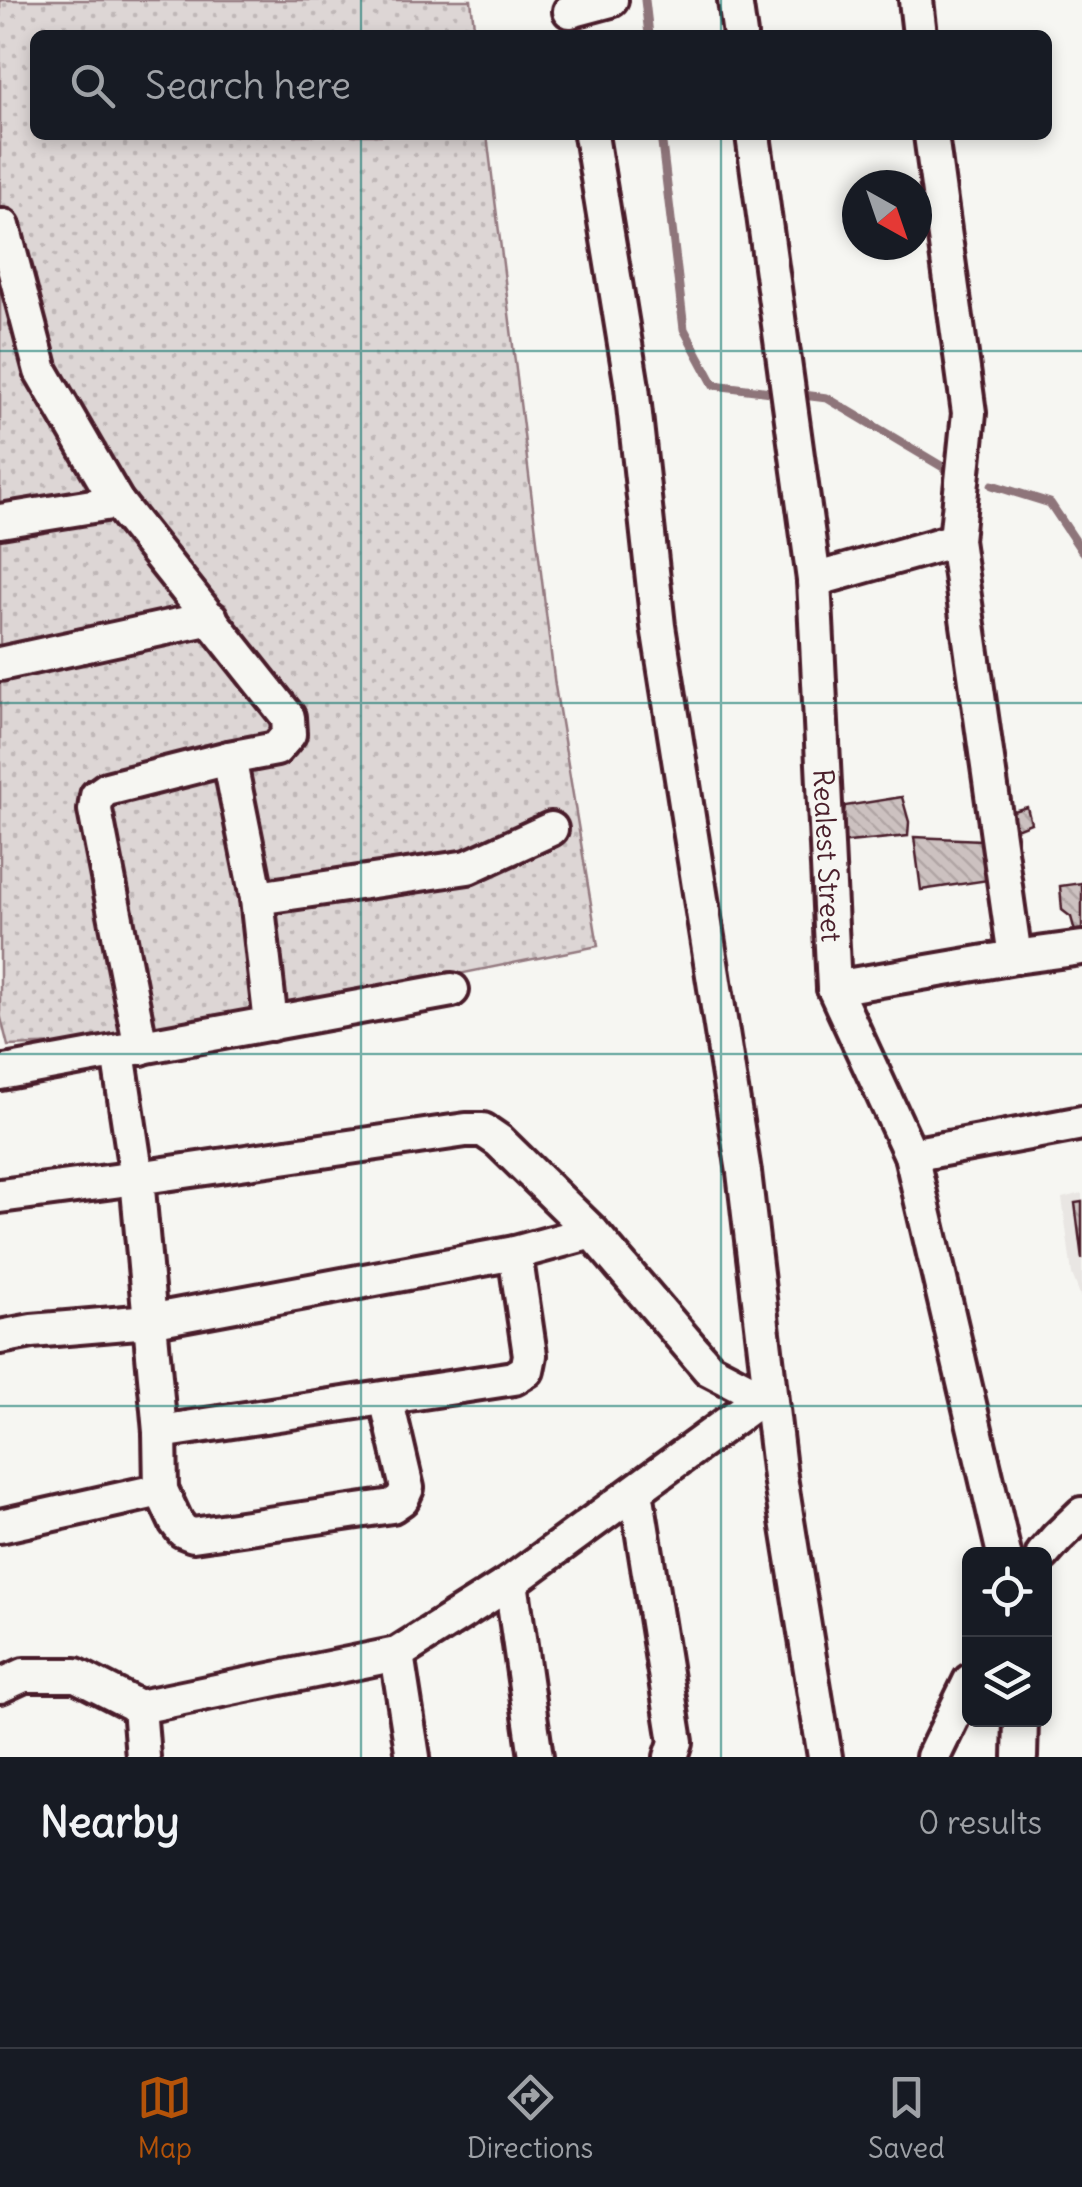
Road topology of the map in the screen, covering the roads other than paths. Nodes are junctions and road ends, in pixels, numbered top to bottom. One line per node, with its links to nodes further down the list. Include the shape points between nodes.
1 (610, 0): 4 (street)
2 (735, 0): 5 (street)
3 (916, 0): 6 (street)
4 (571, 15)
5 (739, 30)
6 (919, 30)
7 (591, 140): 36 (street, via 744,1172)
8 (754, 140): 14 (street, Realest Street)
9 (932, 140): 13 (street, via 968,413)
10 (0, 226): 11 (street, via 40,371)
11 (117, 502): 12 (street); 15 (street)
12 (0, 521)
13 (956, 540): 14 (street); 21 (street)
14 (814, 580): 22 (street, Realest Street)
15 (211, 618): 16 (street); 17 (street, via 288,718 289,734 276,749)
16 (0, 664)
17 (229, 758): 19 (street); 25 (street, via 97,796)
18 (551, 829): 19 (street, via 468,867)
19 (257, 898): 24 (street)
20 (1082, 948): 21 (street)
21 (1015, 957): 22 (street)
22 (834, 988): 28 (street, Realest Street)
23 (452, 990): 24 (street)
24 (271, 1024): 25 (street)
25 (130, 1050): 26 (street); 29 (street)
26 (0, 1071)
27 (1082, 1123): 28 (street)
28 (911, 1156): 42 (street, Realest Street)
29 (136, 1178): 30 (street); 31 (street, via 483,1130); 33 (street)
30 (0, 1196)
31 (592, 1232): 32 (street); 36 (street, via 709,1369)
32 (515, 1253): 33 (street); 35 (street, via 527,1370 514,1378)
33 (149, 1321): 34 (street); 37 (street)
34 (0, 1338)
35 (386, 1398): 37 (street); 38 (street, via 407,1488 392,1506 193,1536 176,1522)
36 (767, 1401): 39 (street); 54 (street)
37 (160, 1432): 38 (street)
38 (161, 1490): 41 (street)
39 (636, 1490): 44 (street); 53 (street, via 676,1742)
40 (1082, 1514): 43 (street)
41 (0, 1526)
42 (1002, 1547)
43 (1049, 1547)
44 (511, 1582): 45 (street); 52 (street)
45 (397, 1654): 48 (street); 51 (street)
46 (0, 1686): 48 (street, via 24,1675 76,1674)
47 (962, 1697): 55 (street)
48 (140, 1707): 50 (street)
49 (1021, 1727): 56 (street)
50 (144, 1757)
51 (413, 1757)
52 (536, 1757)
53 (671, 1757)
54 (824, 1757)
55 (933, 1757)
56 (1020, 1757)

